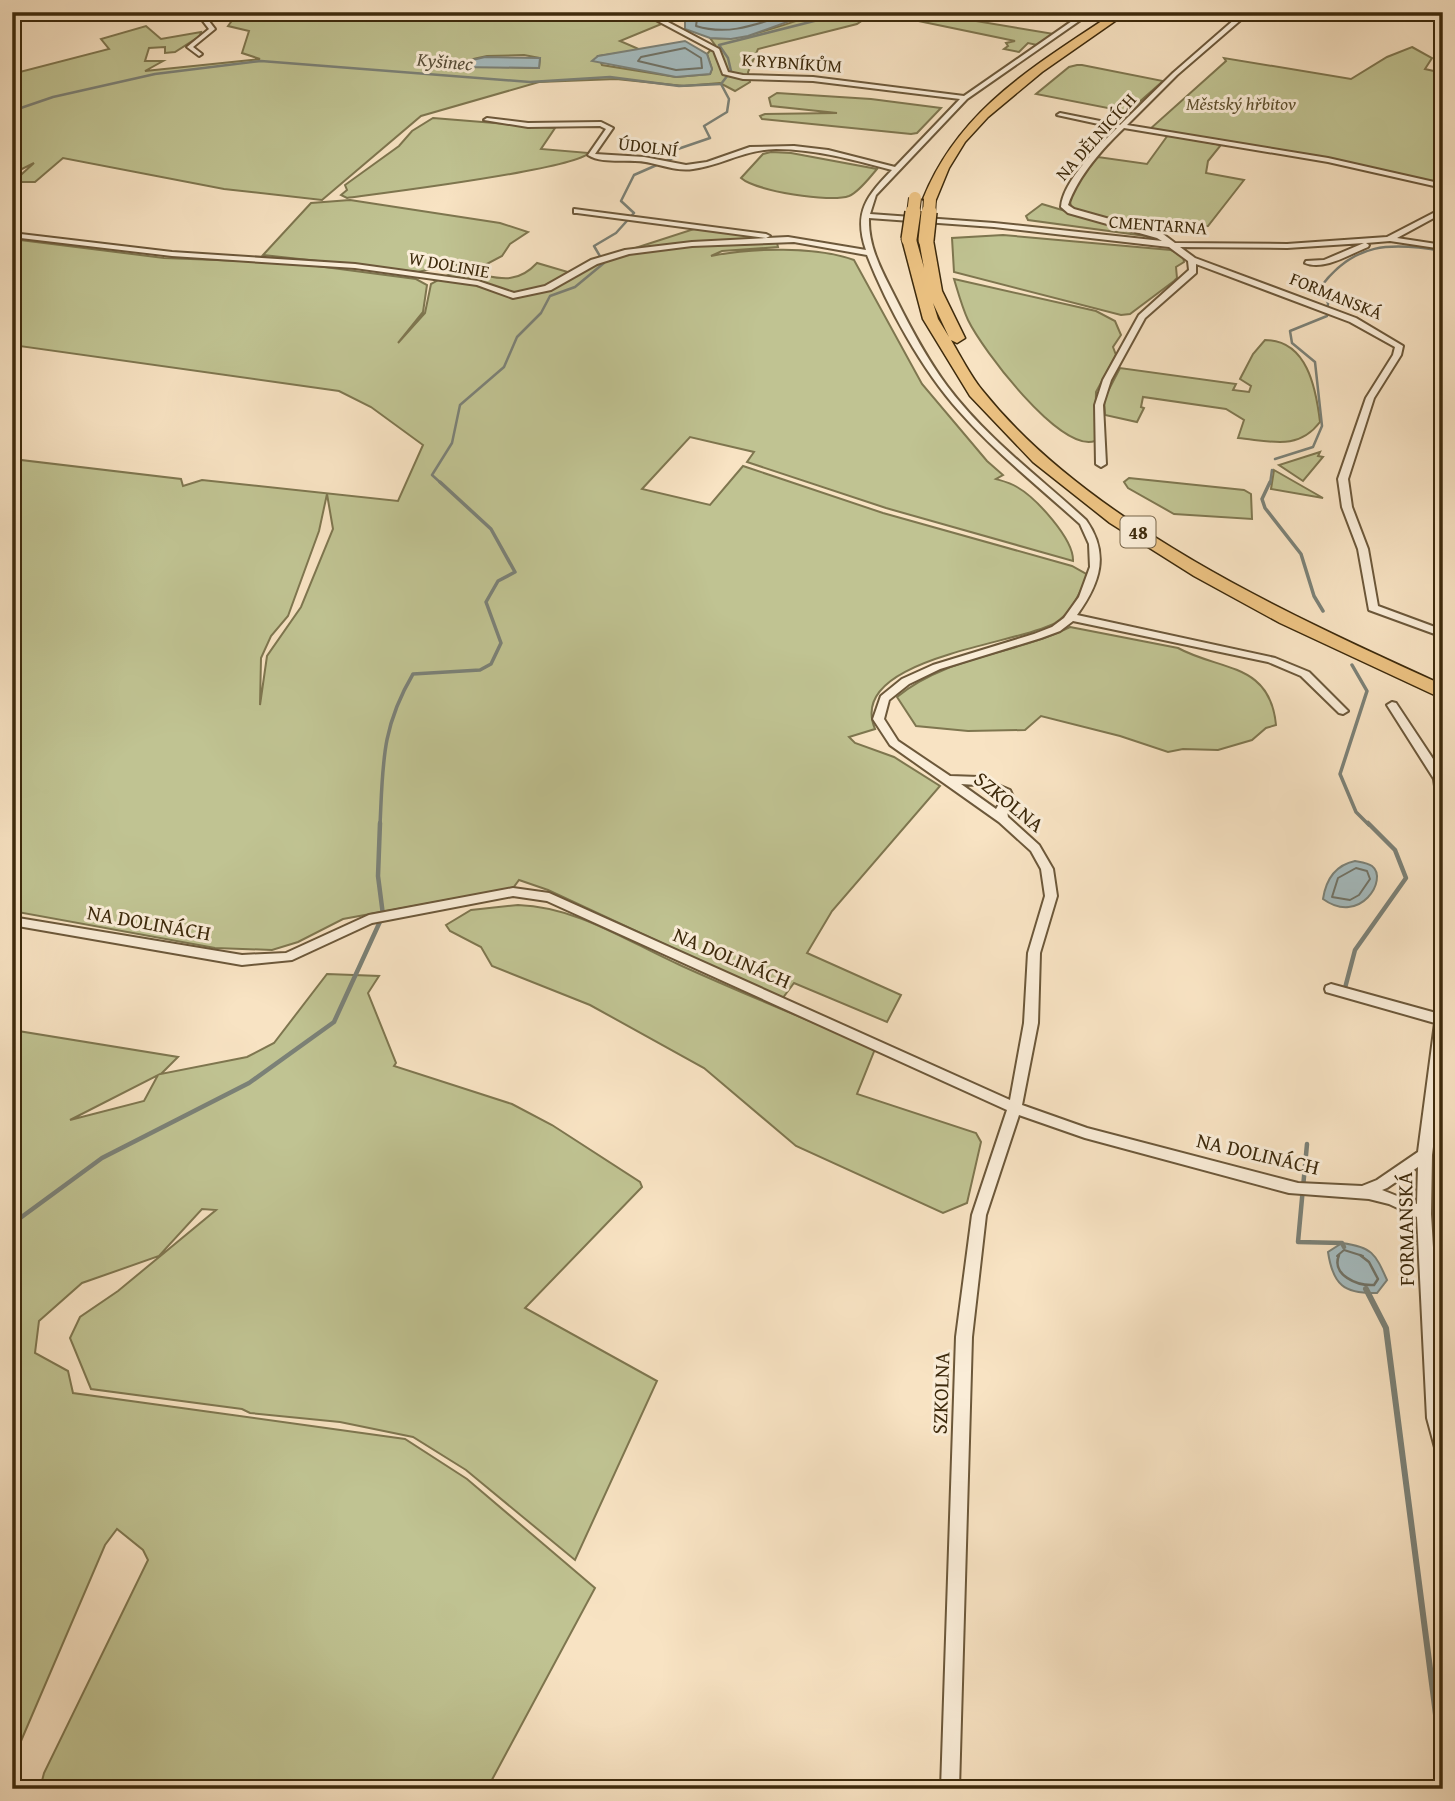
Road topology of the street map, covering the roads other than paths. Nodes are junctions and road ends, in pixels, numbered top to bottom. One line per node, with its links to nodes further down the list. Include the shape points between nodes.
1 (199, 12): 7 (street, via 212,29 190,47)
2 (643, 12): 8 (street, K RYBNÍKŮM, via 717,50 726,74)
3 (1089, 12): 8 (street)
4 (1108, 12): 12 (highway, via 979,105 946,138)
5 (1123, 12): 34 (highway, 48, bridge, via 1010,93 978,120 948,157 930,199 926,240 935,291 951,328 1015,414 1082,474 1165,534 1244,582)
6 (1247, 12): 11 (street, NA DĚLNICÍCH, via 1206,44)
7 (199, 54)
8 (965, 98): 13 (street)
9 (1060, 115): 11 (street)
10 (487, 120): 13 (street, ÚDOLNÍ, via 528,125 601,124 610,128 591,155 599,158 645,159 689,168 735,152 795,148 843,154)
11 (1123, 127): 15 (street, via 1328,160); 23 (street, NA DĚLNICÍCH, via 1072,183 1063,205 1076,214 1156,234)
12 (927, 167)
13 (896, 169): 18 (street, via 873,194)
14 (920, 184): 35 (highway, 48, bridge, via 909,239 920,296 950,356 984,402 1049,466 1109,512 1216,581)
15 (1443, 186)
16 (1443, 210): 20 (street, CMENTARNA)
17 (578, 211): 21 (street)
18 (865, 216): 23 (street, CMENTARNA); 25 (street, SZKOLNA, via 863,234)
19 (12, 235): 21 (street, W DOLINIE, via 172,254 355,266 478,283 513,296 548,288 608,257 651,248)
20 (1389, 239): 22 (street, CMENTARNA); 24 (street)
21 (795, 240): 25 (street)
22 (1371, 242): 23 (street, CMENTARNA); 27 (street, via 1325,262)
23 (1175, 245): 26 (street)
24 (1443, 247)
25 (870, 253): 32 (street, SZKOLNA, via 909,331 946,390 998,447 1089,530 1096,564)
26 (1192, 260): 28 (street, FORMANSKÁ); 29 (street)
27 (1309, 263)
28 (1209, 268): 29 (street); 30 (street, FORMANSKÁ)
29 (1193, 271): 31 (street, via 1142,317 1107,380 1100,405)
30 (1327, 311): 33 (street, FORMANSKÁ, via 1399,346 1370,398 1343,479 1347,507 1363,549 1373,608)
31 (1101, 464)
32 (1072, 617): 37 (street, via 1271,660 1305,674); 39 (street, SZKOLNA, via 1046,635 925,670 903,682 885,700 880,721 890,739)
33 (1443, 634)
34 (1443, 678)
35 (1443, 693)
36 (1392, 705): 38 (street)
37 (1343, 711)
38 (1442, 779): 40 (street)
39 (947, 780): 41 (street, SZKOLNA); 41 (street, via 979,781 1006,793)
40 (1443, 800)
41 (1003, 819): 45 (street, SZKOLNA, via 1035,848 1047,869 1051,896 1034,953 1031,1023)
42 (12, 921): 45 (street, NA DOLINÁCH, via 243,960 288,957 369,919 513,892 549,897)
43 (1331, 989): 44 (street)
44 (1442, 1014): 46 (street, FORMANSKÁ)
45 (1015, 1108): 47 (street, NA DOLINÁCH, via 1085,1133); 52 (street, SZKOLNA, via 979,1215 964,1337)
46 (1426, 1155): 49 (street); 50 (street, FORMANSKÁ)
47 (1289, 1187): 48 (street, NA DOLINÁCH)
48 (1309, 1191): 49 (street, NA DOLINÁCH)
49 (1362, 1192): 50 (street, NA DOLINÁCH, via 1390,1198)
50 (1424, 1214): 51 (street, FORMANSKÁ, via 1435,1418)
51 (1443, 1450)
52 (950, 1789)

